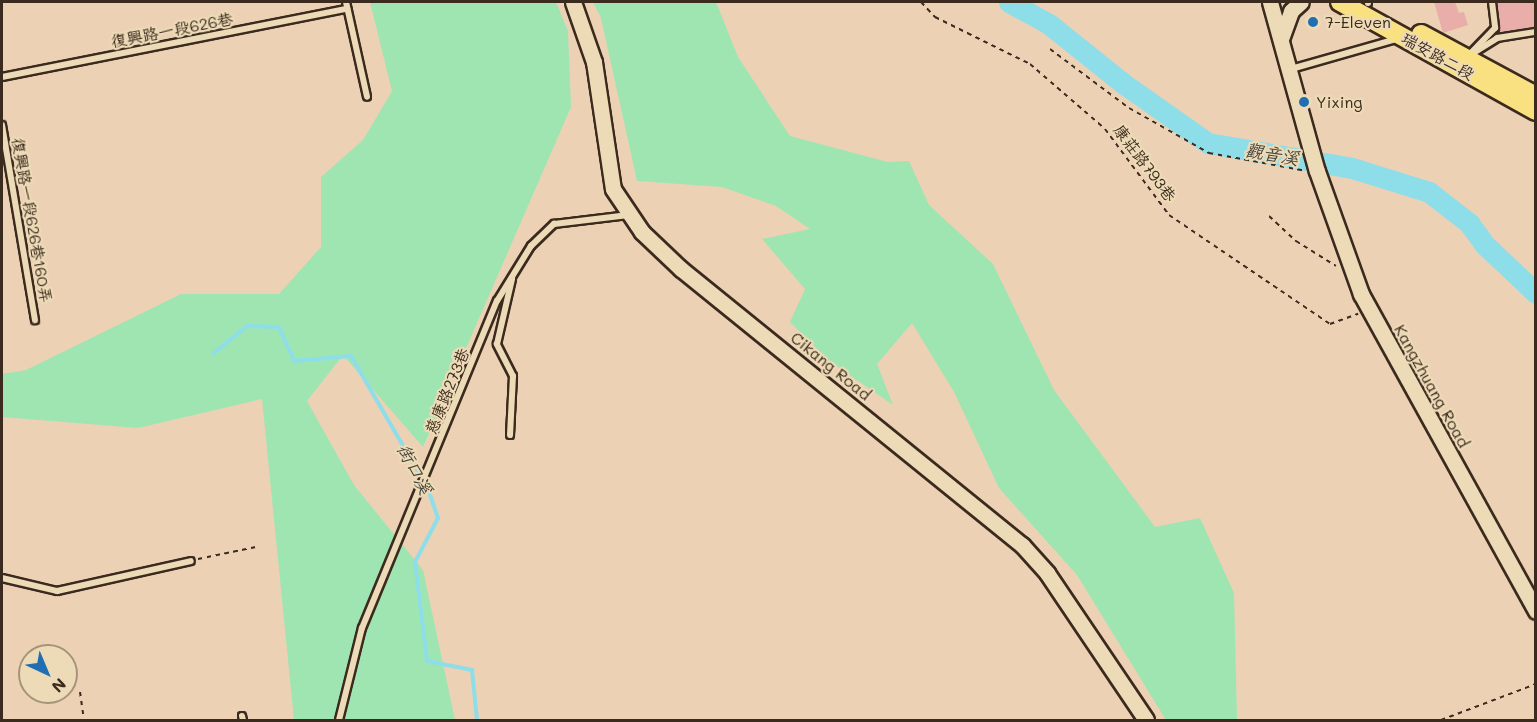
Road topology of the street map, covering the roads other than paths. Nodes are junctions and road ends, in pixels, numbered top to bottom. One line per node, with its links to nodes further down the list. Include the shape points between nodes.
1 (573, 2): 18 (street, Cikang Road, via 594,62 613,189)
2 (1270, 2): 10 (street, Kangzhuang Road)
3 (1301, 2): 10 (street, via 1291,11)
4 (1340, 2): 9 (main road, 瑞安路二段)
5 (1367, 2): 11 (main road)
6 (1492, 2): 11 (lane, via 1495,28)
7 (347, 5): 13 (lane, 復興路一段626巷); 15 (lane)
8 (1536, 32): 11 (lane, via 1497,38)
9 (1402, 37): 12 (lane); 16 (main road, 瑞安路二段)
10 (1281, 39): 12 (street, Kangzhuang Road)
11 (1467, 57): 14 (main road)
12 (1290, 69): 24 (street, Kangzhuang Road, via 1317,172 1354,277)
13 (2, 77)
14 (1536, 96)
15 (367, 97)
16 (1536, 111)
17 (2, 125): 20 (lane, 復興路一段626巷160弄)
18 (629, 214): 19 (lane, 慈康路273巷, via 554,224 535,241); 26 (street, Cikang Road, via 681,269 1022,545 1047,573)
19 (513, 276): 21 (lane, via 497,344 513,376); 25 (lane, 慈康路273巷, via 497,302 362,628)
20 (35, 320)
21 (510, 435)
22 (191, 561): 23 (lane, via 57,591)
23 (2, 578)
24 (1536, 611)
25 (339, 720)
26 (1146, 720)

